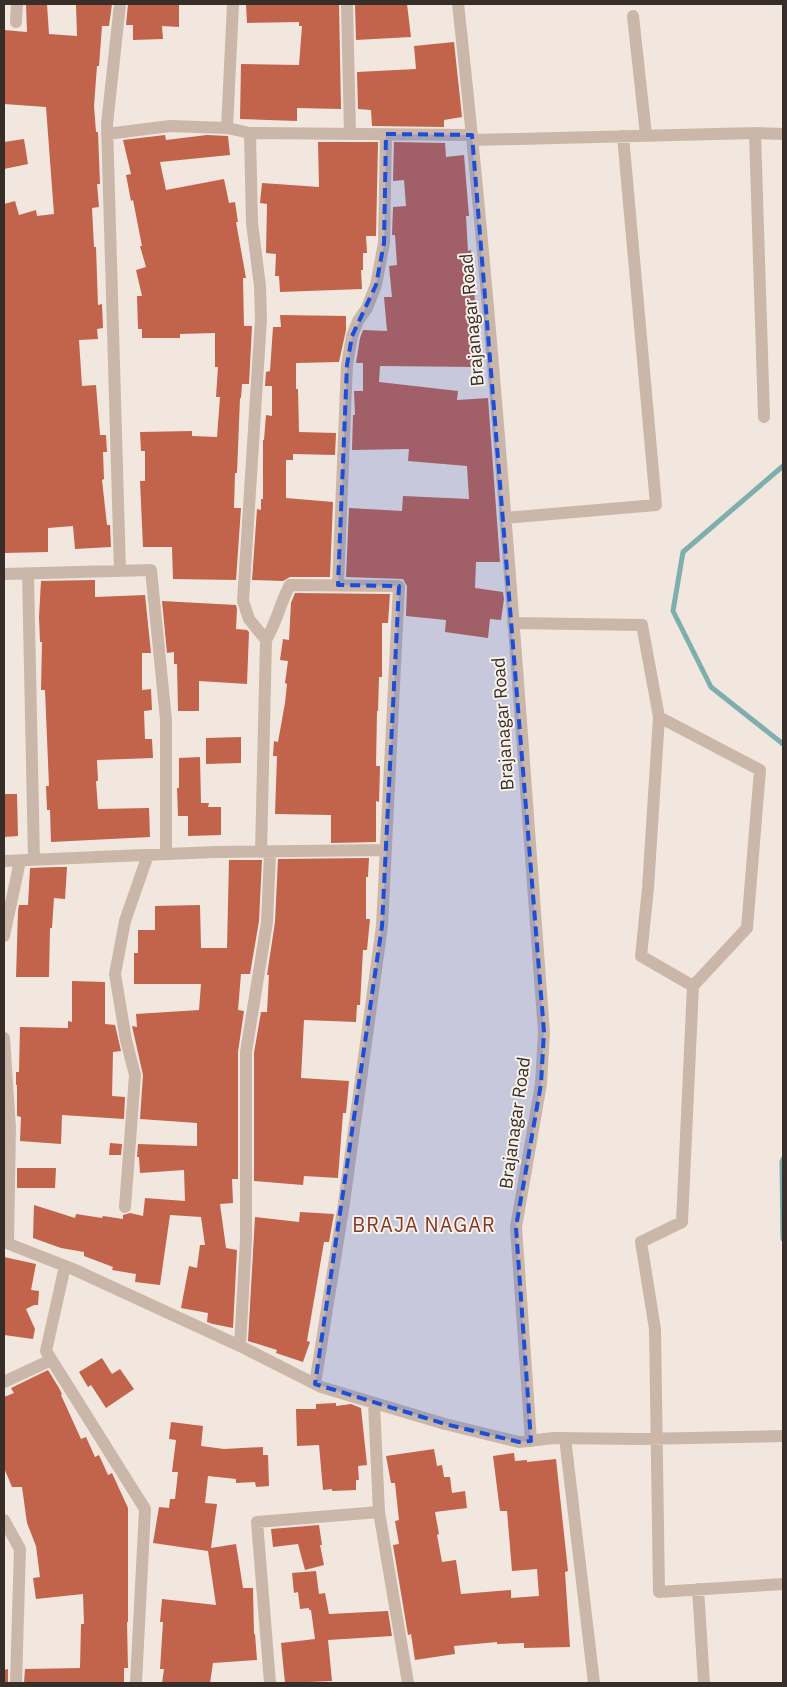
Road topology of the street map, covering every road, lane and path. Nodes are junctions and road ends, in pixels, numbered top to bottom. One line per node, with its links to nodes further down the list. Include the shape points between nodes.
1 (16, 4): 7 (street)
2 (120, 4): 11 (street)
3 (232, 4): 8 (street)
4 (347, 4): 12 (street)
5 (458, 4): 17 (street, Brajanagar Road)
6 (633, 16): 15 (street)
7 (16, 22)
8 (227, 128): 9 (street); 11 (street, via 170,126)
9 (250, 133): 12 (street); 25 (street, via 252,223 261,319 243,601 249,619)
10 (755, 133): 14 (street); 15 (street); 18 (street)
11 (107, 134): 20 (street)
12 (350, 134): 13 (street)
13 (386, 134): 17 (street); 23 (street, via 384,243 376,285 352,336 347,365)
14 (783, 134)
15 (646, 135): 16 (street)
16 (623, 136): 17 (street); 19 (street, via 656,505)
17 (472, 138): 19 (street, Brajanagar Road)
18 (764, 417)
19 (505, 518): 24 (street, Brajanagar Road)
20 (120, 571): 22 (street); 29 (street, via 151,570 166,720)
21 (4, 574): 22 (street)
22 (28, 574): 31 (street)
23 (338, 585): 25 (street, via 290,585); 27 (street, via 399,586)
24 (513, 623): 26 (street, via 642,625); 48 (street, Brajanagar Road, via 544,1032 541,1084 516,1227)
25 (266, 640): 28 (street)
26 (659, 717): 35 (street, via 648,888 640,956); 35 (street, via 760,770 747,928)
27 (386, 850): 28 (street); 43 (street, via 382,926)
28 (265, 852): 29 (street); 40 (street, via 267,922 246,1052 246,1240)
29 (166, 854): 30 (street)
30 (148, 855): 31 (street); 37 (street, via 125,922 115,974 135,1075)
31 (34, 860): 33 (street)
32 (4, 861): 33 (street)
33 (20, 861): 34 (street)
34 (4, 936)
35 (693, 986): 47 (street, via 682,1222 641,1242 655,1329)
36 (4, 1038): 38 (street, via 10,1128)
37 (125, 1207)
38 (6, 1242): 39 (street)
39 (65, 1266): 40 (street); 41 (street, via 46,1351)
40 (240, 1346): 43 (street)
41 (51, 1360): 42 (street); 56 (street, via 145,1509)
42 (4, 1382)
43 (315, 1384): 44 (street)
44 (374, 1403): 48 (street, via 519,1442); 49 (street)
45 (783, 1436): 47 (street)
46 (565, 1438): 47 (street); 48 (street); 59 (street)
47 (657, 1439): 53 (street, via 659,1592)
48 (531, 1441)
49 (379, 1512): 57 (street, via 258,1522); 58 (street)
50 (4, 1520): 51 (street)
51 (9, 1538): 54 (street, via 20,1549)
52 (783, 1584): 53 (street)
53 (698, 1589): 60 (street)
54 (10, 1663): 55 (street)
55 (16, 1683)
56 (136, 1683)
57 (270, 1683)
58 (408, 1683)
59 (594, 1683)
60 (704, 1683)

